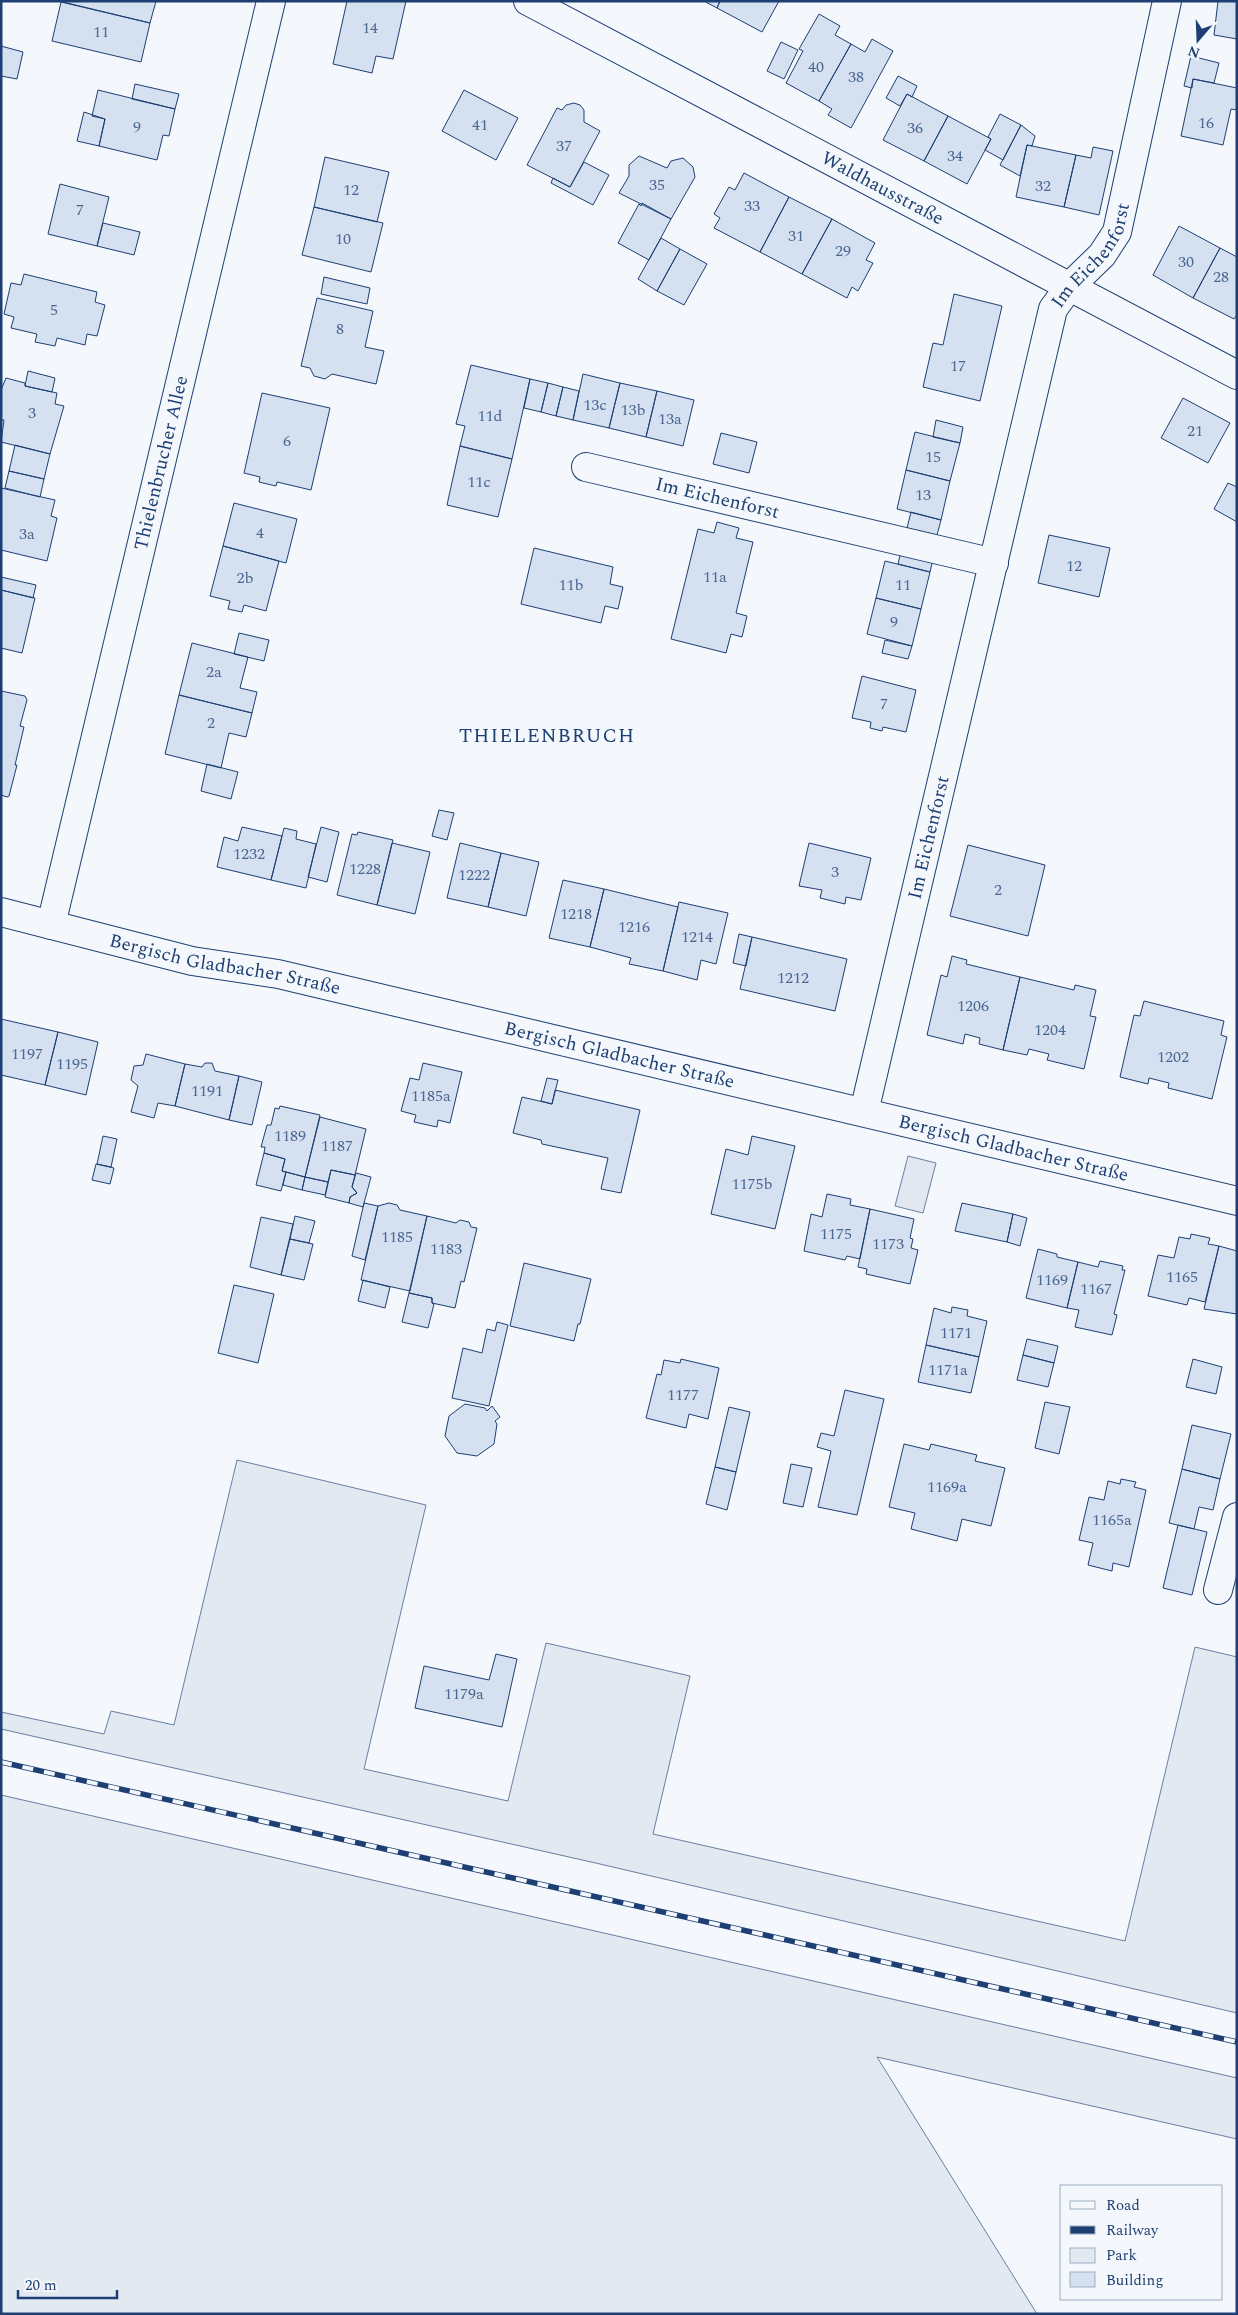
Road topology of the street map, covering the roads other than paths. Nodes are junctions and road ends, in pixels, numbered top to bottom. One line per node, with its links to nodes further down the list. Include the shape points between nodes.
1 (272, 1): 9 (street, Thielenbrucher Allee)
2 (528, 1): 4 (street, Waldhausstraße)
3 (1167, 1): 4 (street, Im Eichenforst, via 1117,232 1102,255)
4 (1069, 287): 5 (street, Waldhausstraße); 7 (street, Im Eichenforst, via 1054,309)
5 (1237, 375)
6 (586, 467): 7 (street, Im Eichenforst)
7 (994, 563): 10 (street, Im Eichenforst)
8 (1, 912): 9 (street, Bergisch Gladbacher Straße)
9 (51, 925): 10 (street, Bergisch Gladbacher Straße, via 192,961 278,974)
10 (864, 1112): 11 (street, Bergisch Gladbacher Straße)
11 (1237, 1201)
12 (1237, 1516): 13 (street)
13 (1218, 1590)

